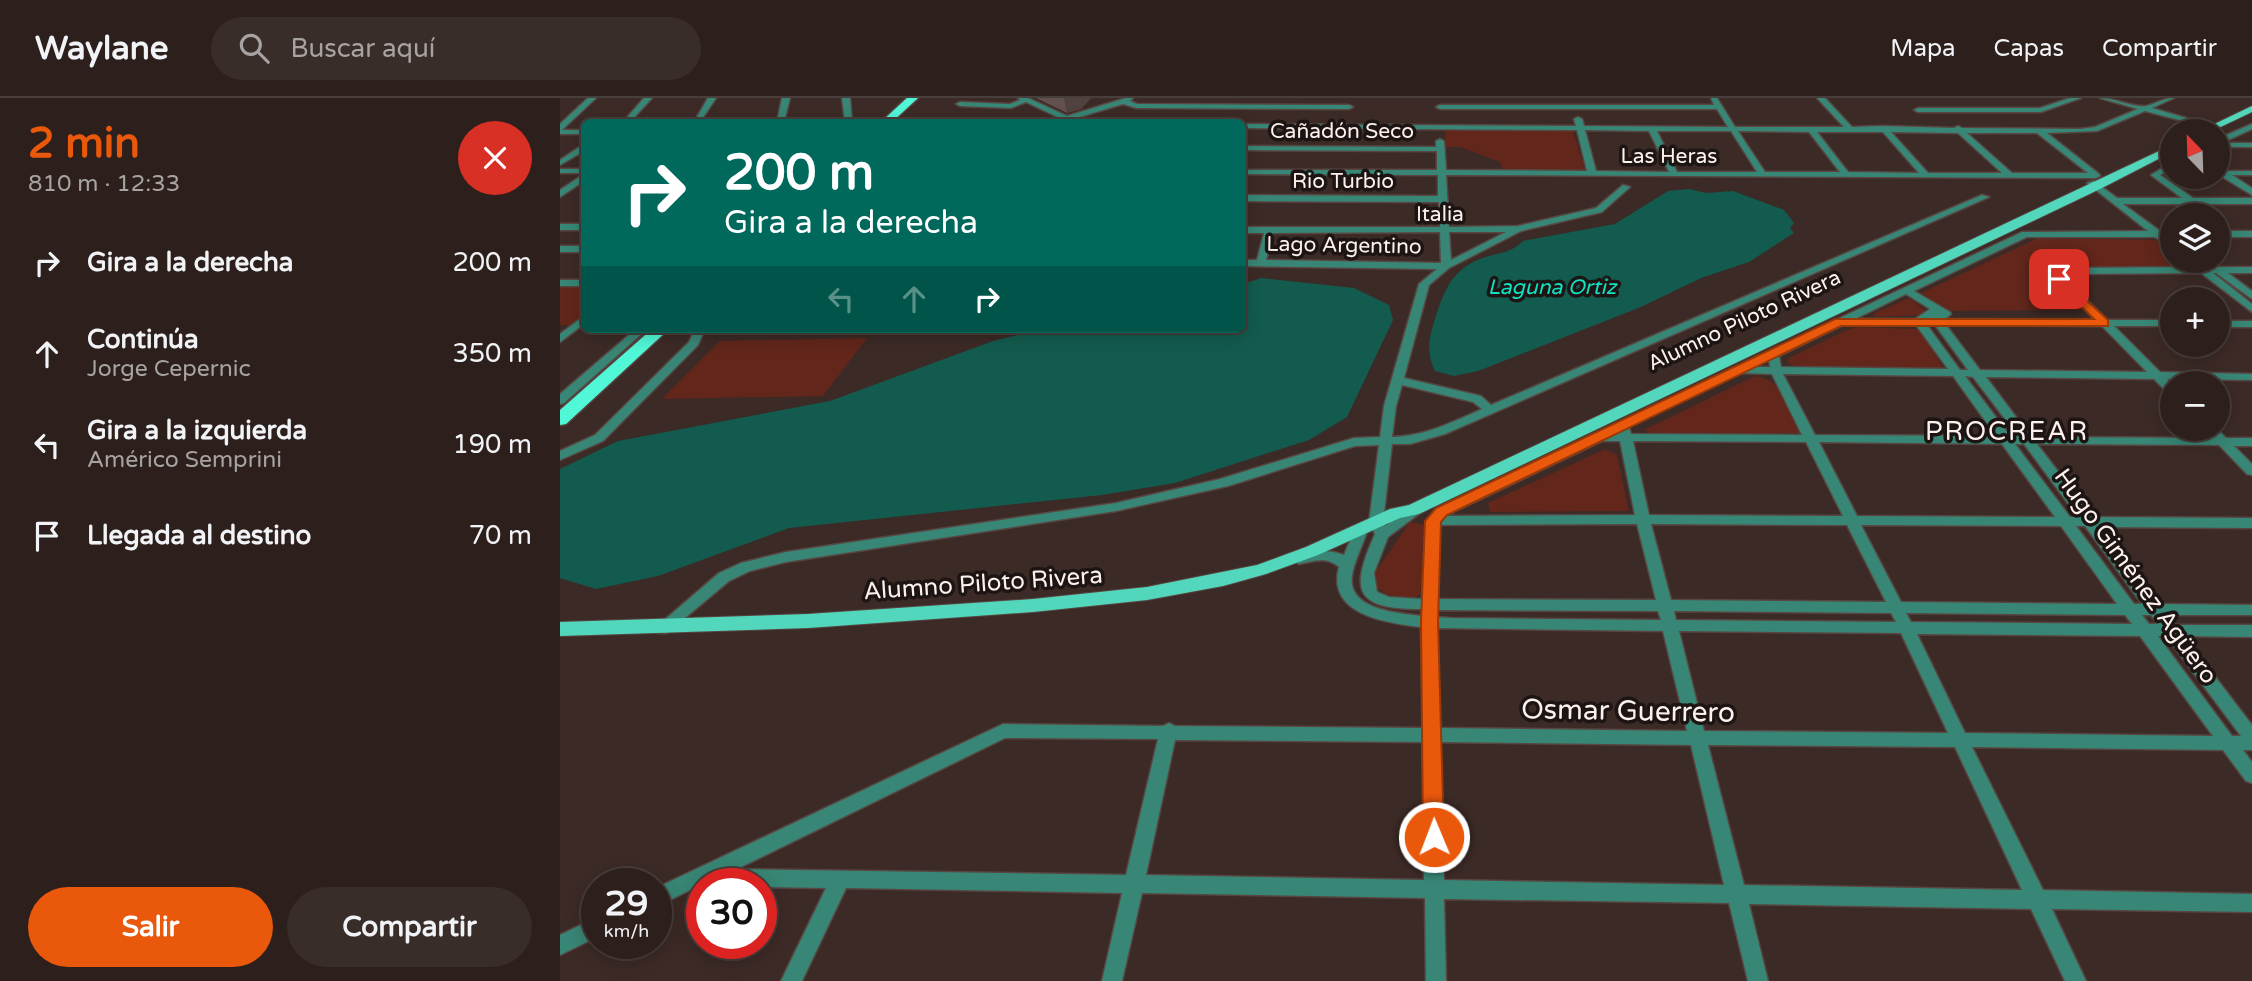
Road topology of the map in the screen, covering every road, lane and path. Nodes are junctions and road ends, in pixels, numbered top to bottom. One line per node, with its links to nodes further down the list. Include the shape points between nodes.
1 (592, 98): 54 (street)
2 (648, 98): 31 (street)
3 (712, 98): 32 (street)
4 (786, 98): 33 (street)
5 (846, 98): 34 (street)
6 (913, 98): 35 (highway)
7 (922, 98): 36 (highway)
8 (1132, 98): 18 (street)
9 (1253, 98): 25 (street)
10 (1585, 98): 27 (street)
11 (1713, 98): 26 (street)
12 (1821, 98): 51 (street)
13 (1998, 98): 30 (street)
14 (2077, 98): 30 (street, via 2040,110)
15 (2104, 98): 28 (street)
16 (2170, 98): 28 (street)
17 (1023, 99): 23 (street); 24 (street)
18 (1122, 101): 25 (street, via 1136,106); 37 (street)
19 (1350, 102): 25 (street); 44 (street)
20 (1440, 103): 27 (street); 46 (street)
21 (960, 104): 24 (street)
22 (2251, 104): 40 (main road)
23 (1035, 105): 24 (street); 37 (street)
24 (1011, 106)
25 (1249, 107): 38 (street)
26 (1719, 107): 27 (street); 49 (street)
27 (1581, 108): 47 (street)
28 (2146, 109): 39 (street); 55 (street, via 2090,131)
29 (1918, 110): 30 (street)
30 (2013, 110): 42 (street)
31 (629, 119)
32 (699, 119)
33 (781, 119)
34 (849, 119)
35 (889, 119)
36 (898, 119)
37 (1065, 119)
38 (1245, 119)
39 (2178, 119)
40 (2226, 119)
41 (1949, 121): 42 (street)
42 (2027, 121): 55 (street)
43 (1246, 126): 44 (street)
44 (1348, 126): 46 (street); 63 (street)
45 (2252, 126): 57 (street)
46 (1440, 127): 47 (street); 64 (street)
47 (1577, 127): 48 (street); 77 (street)
48 (1652, 128): 49 (street); 81 (street)
49 (1734, 128): 50 (street); 82 (street)
50 (1810, 128): 51 (street); 83 (street)
51 (1849, 128): 52 (street)
52 (1883, 128): 53 (street); 84 (street)
53 (1958, 128): 55 (street); 85 (street)
54 (560, 130): 56 (street)
55 (2039, 131): 88 (street)
56 (581, 132)
57 (2230, 137)
58 (560, 141): 59 (street)
59 (581, 141)
60 (2230, 144): 61 (street)
61 (2252, 145)
62 (1246, 148): 63 (street, Cañadón Seco)
63 (1343, 149): 64 (street, Cañadón Seco); 74 (street)
64 (1441, 149): 75 (street)
65 (581, 150): 67 (street)
66 (2160, 153): 88 (main road, Alumno Piloto Rivera)
67 (560, 163)
68 (1246, 167): 73 (street)
69 (2160, 170): 78 (street)
70 (560, 171): 71 (street)
71 (581, 171)
72 (1246, 172): 73 (street, Las Heras)
73 (1274, 172): 74 (street, Las Heras)
74 (1339, 172): 75 (street, Las Heras)
75 (1443, 172): 77 (street, Las Heras); 97 (street)
76 (2230, 172): 80 (street)
77 (1592, 173): 81 (street, Las Heras)
78 (2155, 173): 79 (street); 100 (street)
79 (2160, 173)
80 (2252, 173)
81 (1674, 174): 82 (street, Las Heras)
82 (1762, 174): 83 (street, Las Heras)
83 (1846, 175): 84 (street, Las Heras)
84 (1926, 176): 85 (street, Las Heras)
85 (2010, 176): 88 (street, Las Heras)
86 (2230, 178): 92 (street)
87 (581, 180): 90 (street)
88 (2102, 180): 94 (main road, Alumno Piloto Rivera); 98 (street); 99 (street); 173 (main road, Alumno Piloto Rivera, via 1404,505)
89 (560, 187): 90 (street)
90 (572, 187): 93 (street)
91 (1626, 187): 108 (street, Italia, via 1599,210)
92 (2252, 192)
93 (560, 194)
94 (2077, 196): 98 (street); 172 (main road, Alumno Piloto Rivera)
95 (1985, 197): 160 (street)
96 (1246, 198): 97 (street, Rio Turbio)
97 (1444, 199): 111 (street)
98 (2113, 199): 99 (street); 112 (street)
99 (2131, 201): 100 (street); 104 (street)
100 (2191, 201): 101 (street)
101 (2252, 201)
102 (560, 221): 103 (street)
103 (581, 221)
104 (2160, 224)
105 (560, 227): 106 (street)
106 (572, 227): 107 (street); 116 (street)
107 (581, 227)
108 (1518, 229): 111 (street, Italia); 122 (street)
109 (1246, 230): 110 (street, Italia)
110 (1269, 230): 111 (street, Italia); 121 (street)
111 (1446, 232): 122 (street)
112 (2157, 234): 113 (street); 117 (street); 130 (street, via 2025,234)
113 (2160, 234)
114 (2230, 234): 115 (street)
115 (2252, 234)
116 (560, 235)
117 (2160, 236)
118 (560, 249): 119 (street)
119 (581, 249)
120 (1246, 263): 121 (street, Lago Argentino)
121 (1261, 263): 122 (street, Lago Argentino)
122 (1446, 265): 157 (street, via 1423,284)
123 (2160, 267): 137 (street, via 2057,275)
124 (2230, 270): 125 (street)
125 (2252, 270)
126 (2213, 273): 132 (street)
127 (2222, 273): 131 (street)
128 (560, 283): 129 (street)
129 (581, 283)
130 (1906, 290): 135 (street, Hugo Giménez Agüero); 139 (street)
131 (2252, 296)
132 (2252, 309)
133 (2230, 315): 134 (street)
134 (2252, 315)
135 (1940, 316): 137 (street); 140 (street, via 1921,317); 154 (street, Hugo Giménez Agüero)
136 (2160, 316): 137 (street)
137 (2100, 319): 141 (street); 155 (street)
138 (581, 321): 145 (street)
139 (1839, 322): 140 (street); 150 (street)
140 (1919, 322): 153 (street, Hugo Giménez Agüero)
141 (2160, 322)
142 (2230, 324): 143 (street)
143 (2252, 324)
144 (560, 328): 145 (street)
145 (573, 328): 149 (street)
146 (637, 333): 158 (street)
147 (657, 333): 159 (highway)
148 (699, 333): 170 (street, via 683,355 599,438)
149 (560, 339)
150 (1773, 354): 151 (street); 152 (street)
151 (1738, 370): 152 (street); 162 (street)
152 (1776, 371): 153 (street); 163 (street)
153 (1956, 374): 154 (street); 164 (street, Hugo Giménez Agüero)
154 (1978, 374): 155 (street); 165 (street, Hugo Giménez Agüero)
155 (2158, 377): 156 (street)
156 (2252, 377)
157 (1397, 380): 160 (street, via 1477,399); 168 (street)
158 (560, 400): 159 (street)
159 (581, 401): 161 (highway)
160 (1490, 410): 168 (street, via 1441,431)
161 (560, 419)
162 (1624, 431): 163 (street); 174 (street); 175 (street, via 1598,437 1441,512)
163 (1811, 438): 164 (street); 176 (street)
164 (2005, 440): 165 (street); 177 (street, Hugo Giménez Agüero)
165 (2029, 440): 166 (street); 178 (street, Hugo Giménez Agüero)
166 (2160, 441)
167 (2223, 441): 169 (street); 171 (street)
168 (1386, 442): 180 (street); 192 (street, via 1354,442 1223,483 1115,507 746,567 724,577)
169 (2252, 442)
170 (560, 456)
171 (2252, 471)
172 (1429, 502): 173 (main road, Alumno Piloto Rivera); 180 (street)
173 (1396, 513): 180 (main road, Alumno Piloto Rivera)
174 (1643, 519): 175 (street); 176 (street); 183 (street)
175 (1433, 521): 188 (street)
176 (1850, 521): 177 (street); 184 (street)
177 (2066, 522): 178 (street); 185 (street, Hugo Giménez Agüero)
178 (2089, 522): 179 (street); 186 (street, Hugo Giménez Agüero)
179 (2252, 523)
180 (1373, 528): 181 (main road, Alumno Piloto Rivera); 182 (street); 188 (street, via 1368,590 1387,602)
181 (1291, 560): 182 (street, via 1325,554 1336,556); 192 (main road, Alumno Piloto Rivera, via 1218,581 1130,596)
182 (1348, 567): 188 (street, via 1346,591 1366,611)
183 (1665, 606): 184 (street); 188 (street); 189 (street)
184 (1896, 607): 185 (street); 190 (street)
185 (2129, 609): 186 (street); 193 (street, Hugo Giménez Agüero)
186 (2155, 609): 187 (street); 194 (street, Hugo Giménez Agüero)
187 (2252, 610)
188 (1430, 613): 189 (street); 197 (street)
189 (1669, 626): 190 (street); 198 (street)
190 (1905, 628): 193 (street); 200 (street)
191 (560, 629): 192 (main road, Alumno Piloto Rivera)
192 (663, 629)
193 (2144, 630): 194 (street); 201 (street, Hugo Giménez Agüero)
194 (2170, 630): 195 (street); 199 (street, Hugo Giménez Agüero)
195 (2252, 631)
196 (1169, 730): 197 (street, Osmar Guerrero); 204 (street, Osmar Guerrero, via 1003,731); 207 (street)
197 (1432, 733): 198 (street, Osmar Guerrero); 208 (street)
198 (1697, 737): 200 (street, Osmar Guerrero); 209 (street)
199 (2252, 738)
200 (1959, 740): 201 (street, Osmar Guerrero); 210 (street)
201 (2228, 743): 202 (street, Osmar Guerrero); 203 (street, Hugo Giménez Agüero)
202 (2252, 743)
203 (2252, 776)
204 (718, 868)
205 (777, 878): 206 (street)
206 (841, 879): 207 (street); 214 (street)
207 (1135, 884): 208 (street); 215 (street)
208 (1435, 890): 209 (street); 216 (street)
209 (1736, 895): 210 (street); 217 (street)
210 (2037, 900): 211 (street); 218 (street)
211 (2252, 903)
212 (581, 935): 213 (street)
213 (560, 945)
214 (791, 981)
215 (1112, 981)
216 (1436, 981)
217 (1758, 981)
218 (2076, 981)

